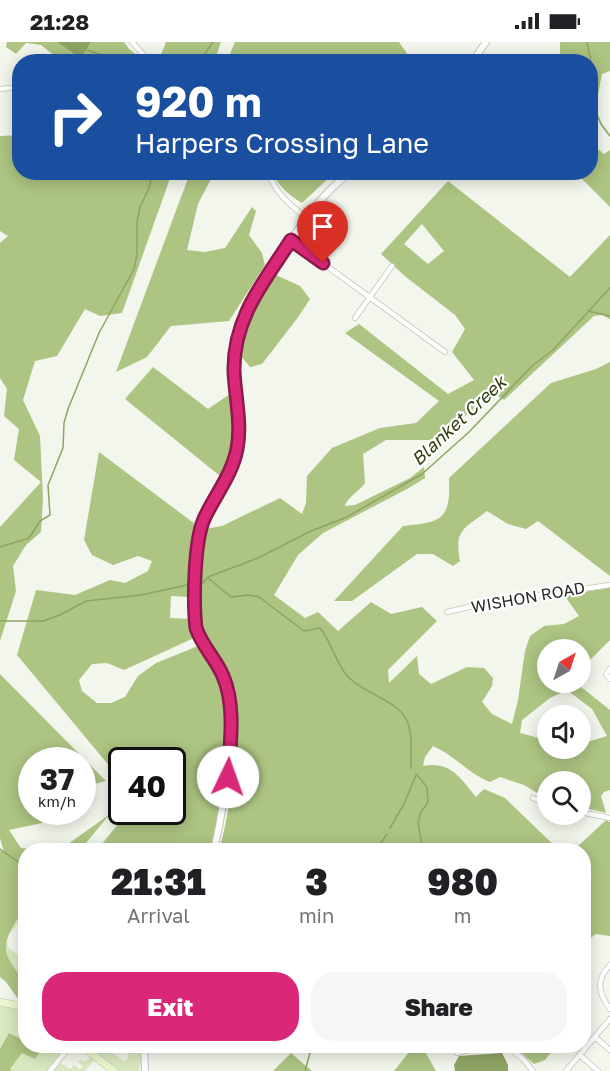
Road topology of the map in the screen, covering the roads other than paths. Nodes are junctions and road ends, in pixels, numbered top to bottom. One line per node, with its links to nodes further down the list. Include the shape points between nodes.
1 (132, 42): 2 (street)
2 (143, 54)
3 (271, 180): 5 (street, via 282,197)
4 (341, 180): 5 (street)
5 (306, 217): 6 (street)
6 (291, 240): 8 (street); 19 (street, via 240,326 234,355 237,450 203,522 197,552 196,628 225,678 230,709 227,789)
7 (392, 266): 8 (street)
8 (370, 297): 9 (street); 10 (street)
9 (355, 318)
10 (445, 352)
11 (610, 585): 12 (street, WISHON ROAD)
12 (447, 612)
13 (610, 669): 14 (street, via 606,674)
14 (610, 680)
15 (533, 798): 16 (street)
16 (537, 800)
17 (591, 814): 18 (street)
18 (610, 818)
19 (215, 843)
20 (610, 965): 23 (street, via 599,987)
21 (0, 1002): 22 (main road)
22 (18, 1005)
23 (610, 1009)
24 (610, 1019): 25 (street)
25 (595, 1037): 26 (street); 27 (street)
26 (591, 1042)
27 (610, 1050)
28 (64, 1053): 34 (street)
29 (91, 1053): 35 (main road)
30 (144, 1053): 33 (street)
31 (515, 1053): 36 (street)
32 (580, 1055): 37 (street); 38 (street)
33 (143, 1069)
34 (50, 1071)
35 (114, 1071)
36 (533, 1071)
37 (566, 1071)
38 (598, 1071)

